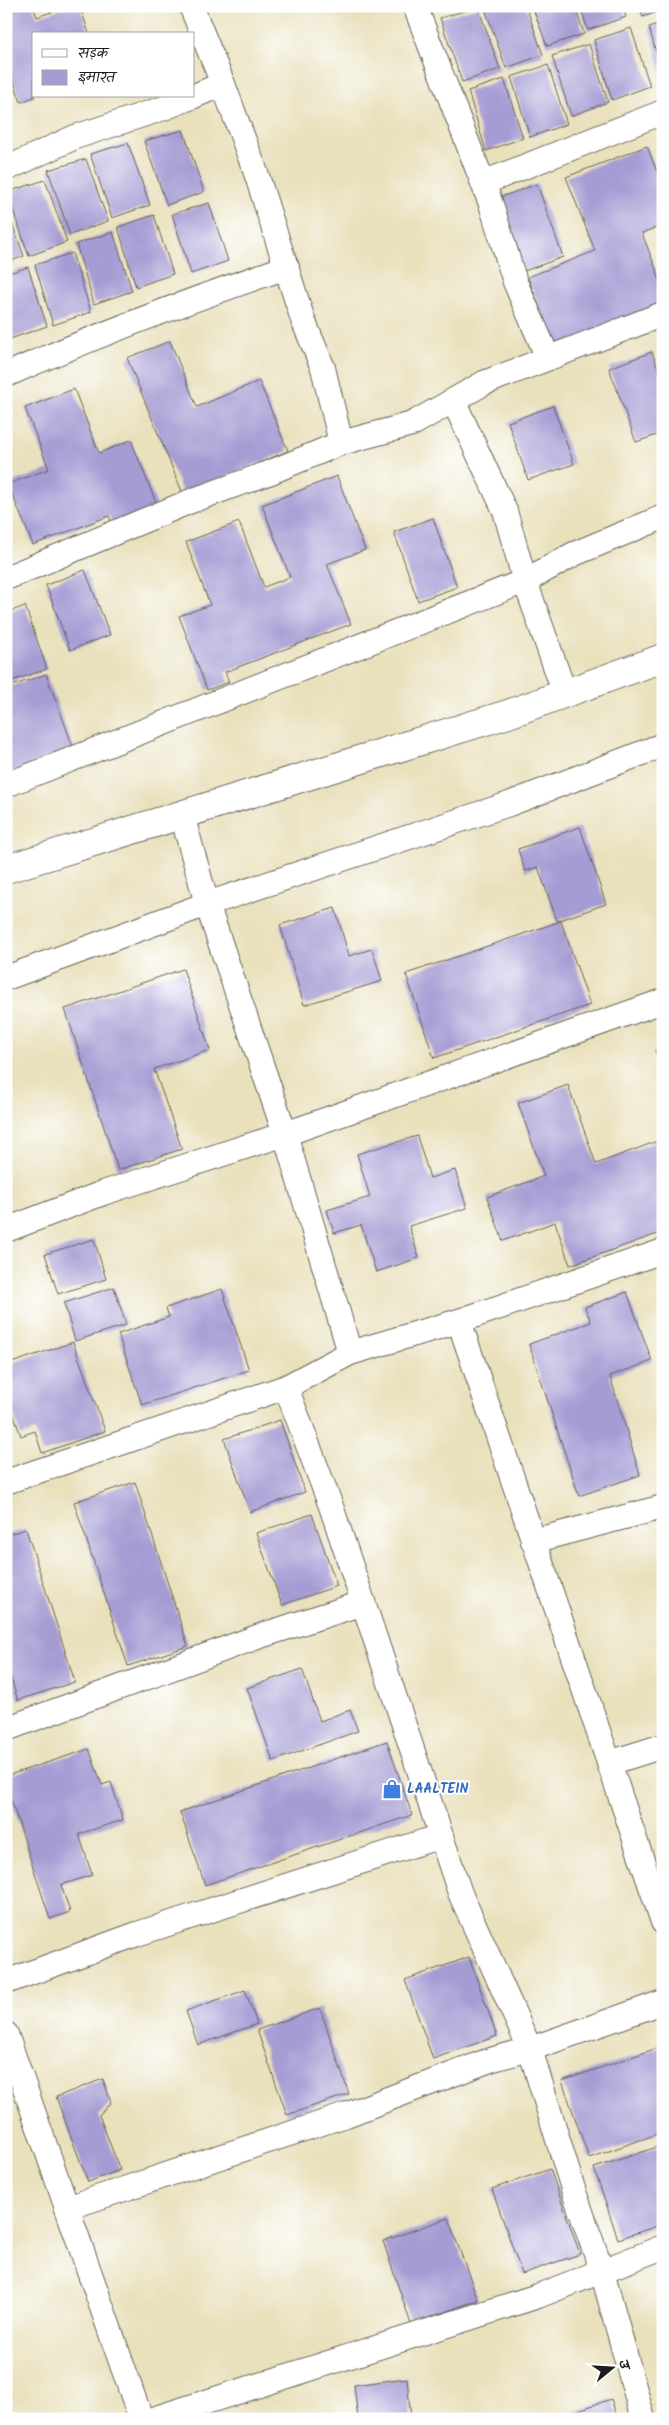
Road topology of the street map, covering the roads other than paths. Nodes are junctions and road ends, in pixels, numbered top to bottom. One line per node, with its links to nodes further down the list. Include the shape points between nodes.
1 (191, 6): 3 (street)
2 (416, 6): 8 (street)
3 (223, 84): 4 (street); 9 (street)
4 (195, 96)
5 (189, 98): 7 (street, via 75,137)
6 (663, 112): 8 (street)
7 (6, 169)
8 (483, 183): 11 (street, via 515,282)
9 (287, 267): 12 (street, via 217,290); 14 (street, via 303,320 323,368)
10 (663, 314): 11 (street)
11 (548, 358): 13 (street, via 484,383)
12 (6, 375)
13 (454, 402): 14 (street, via 412,424); 17 (street, via 505,511)
14 (341, 443): 16 (street)
15 (663, 517): 17 (street, via 574,554)
16 (6, 578)
17 (526, 581): 19 (street); 21 (street)
18 (663, 658): 19 (street)
19 (565, 694): 22 (street)
20 (663, 745): 24 (street, via 509,804)
21 (6, 786)
22 (182, 815): 23 (street); 24 (street)
23 (6, 869)
24 (207, 904): 25 (street); 27 (street)
25 (6, 978)
26 (663, 1001): 27 (street)
27 (285, 1134): 28 (street, via 104,1193); 31 (street)
28 (6, 1230)
29 (663, 1251): 30 (street)
30 (458, 1321): 31 (street); 35 (street)
31 (350, 1353): 32 (street)
32 (286, 1387): 33 (street); 36 (street)
33 (6, 1482)
34 (663, 1507): 35 (street)
35 (533, 1541): 39 (street)
36 (363, 1603): 37 (street, via 260,1636); 40 (street)
37 (6, 1729)
38 (663, 1746): 39 (street)
39 (609, 1763): 41 (street)
40 (441, 1836): 42 (street, via 137,1934); 45 (street, via 460,1893)
41 (663, 1922)
42 (6, 1982)
43 (663, 2002): 45 (street)
44 (6, 2034): 46 (street)
45 (530, 2049): 46 (street, via 490,2060 346,2115); 48 (street)
46 (67, 2208): 49 (street)
47 (663, 2247): 48 (street)
48 (602, 2270): 50 (street, via 538,2296); 51 (street)
49 (141, 2419)
50 (153, 2419)
51 (643, 2419)

